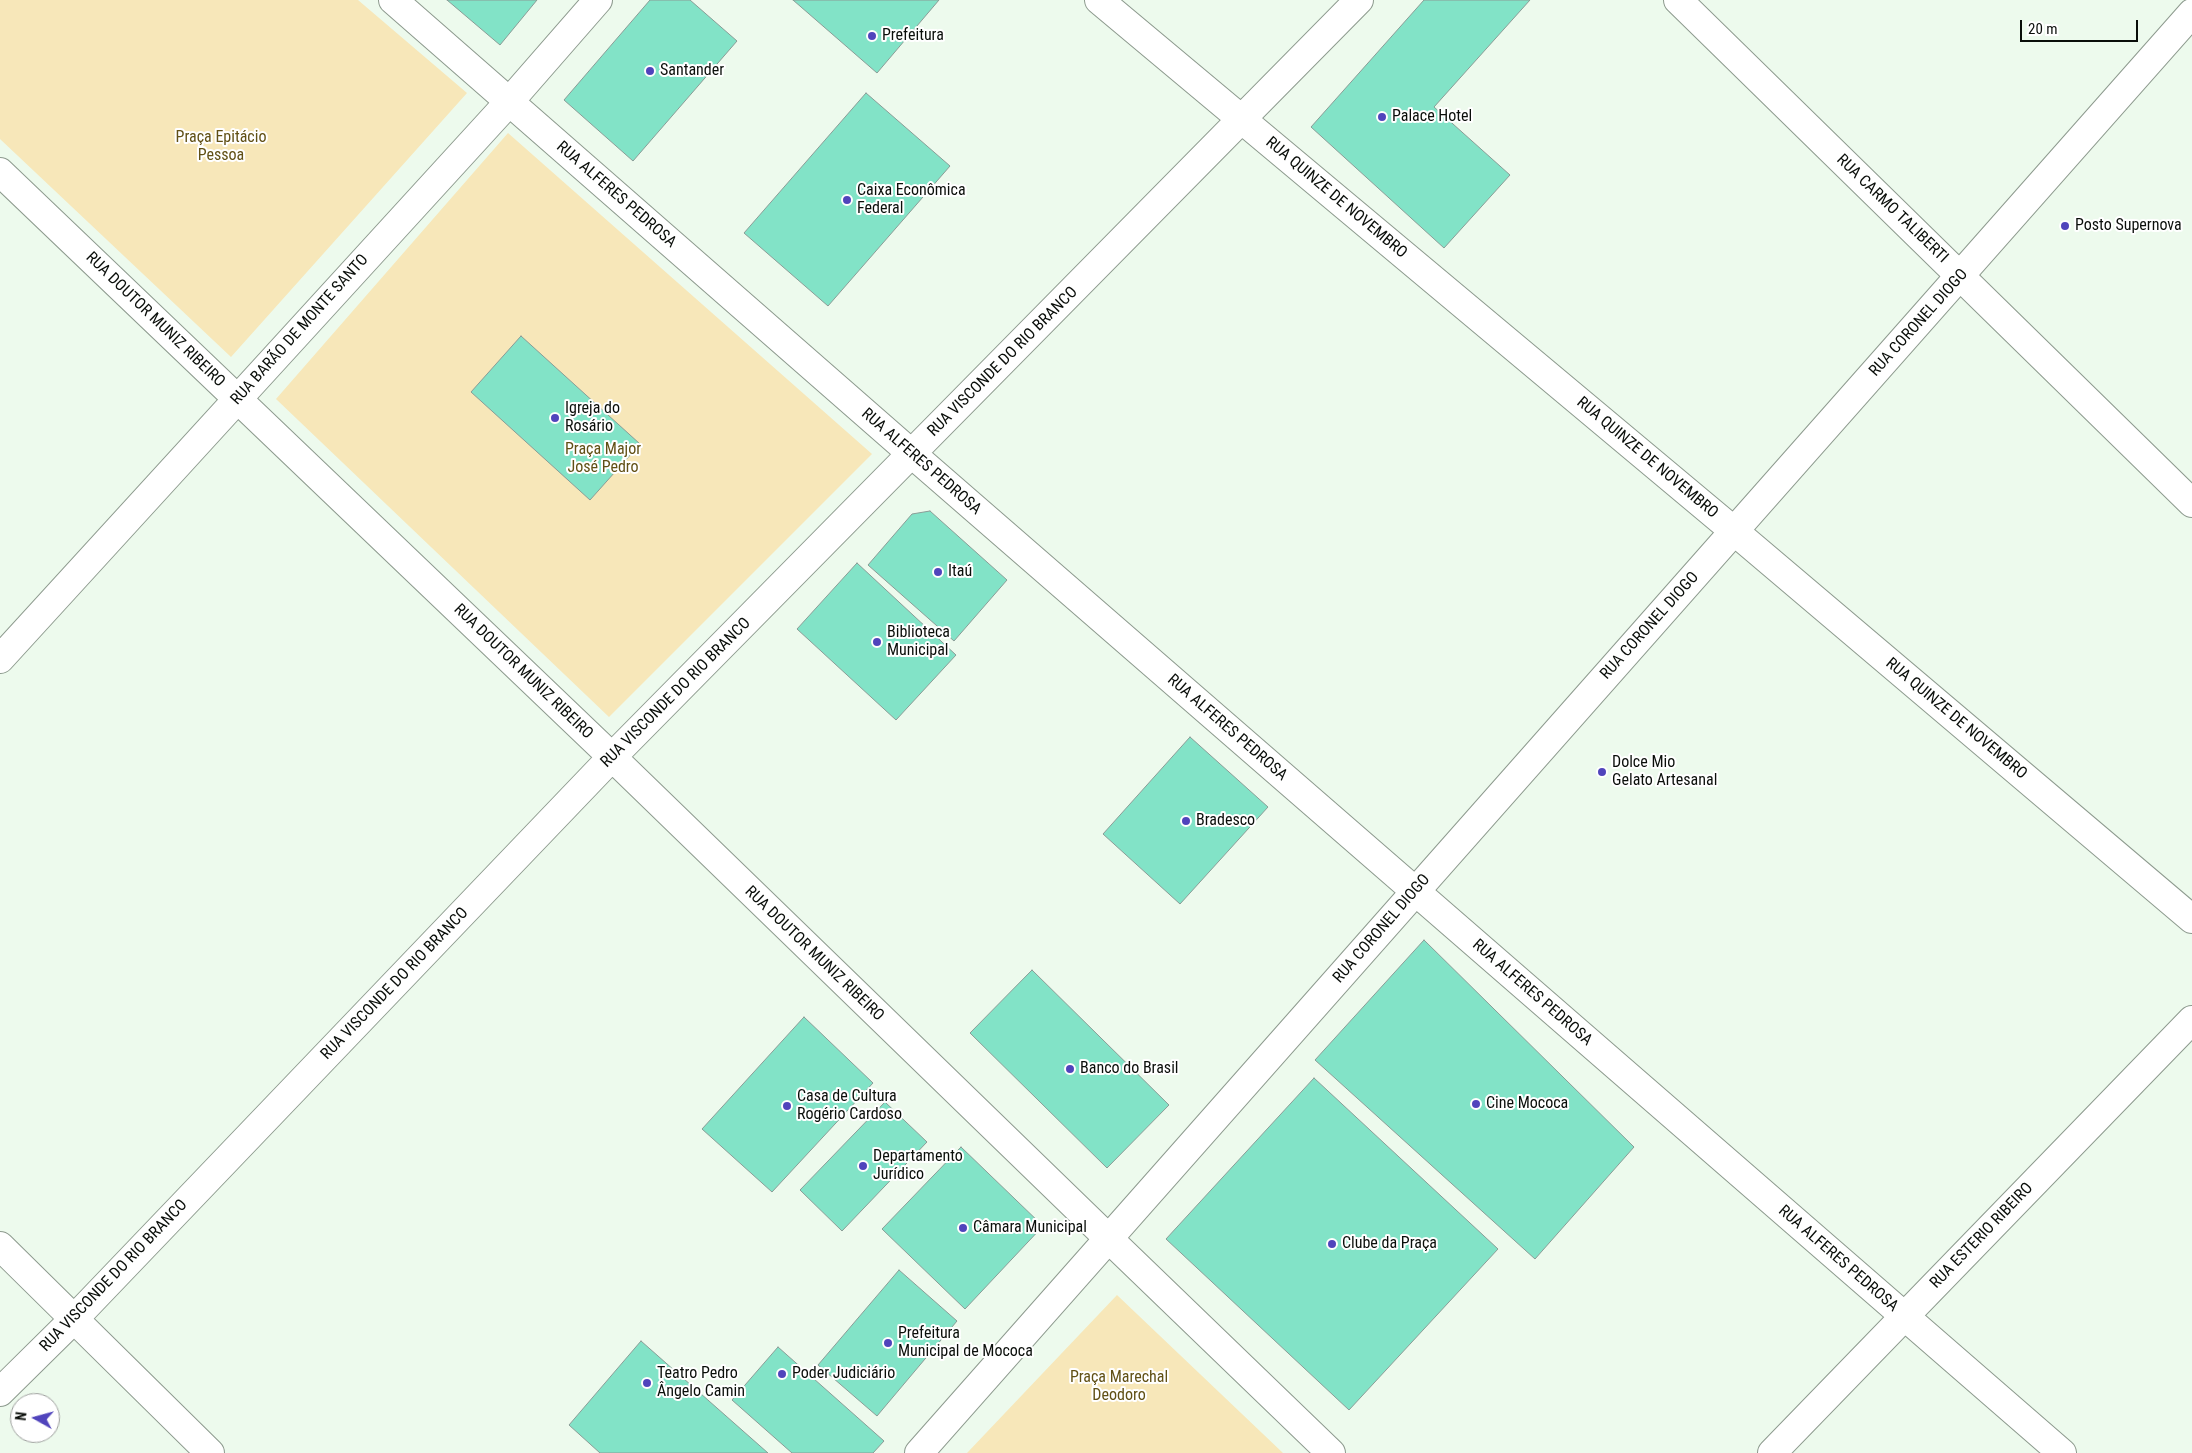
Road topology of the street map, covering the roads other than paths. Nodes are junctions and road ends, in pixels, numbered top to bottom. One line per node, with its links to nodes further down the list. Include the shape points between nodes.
1 (393, 0): 7 (street, RUA ALFERES PEDROSA)
2 (598, 0): 7 (street, RUA BARÃO DE MONTE SANTO)
3 (1099, 0): 8 (street, RUA QUINZE DE NOVEMBRO)
4 (1359, 0): 8 (street, RUA VISCONDE DO RIO BRANCO)
5 (1678, 0): 10 (street, RUA CARMO TALIBERTI)
6 (2192, 13): 10 (street, RUA CORONEL DIOGO)
7 (509, 102): 11 (street, RUA BARÃO DE MONTE SANTO); 12 (street, RUA ALFERES PEDROSA)
8 (1241, 119): 12 (street, RUA VISCONDE DO RIO BRANCO); 14 (street, RUA QUINZE DE NOVEMBRO)
9 (0, 172): 11 (street, RUA DOUTOR MUNIZ RIBEIRO)
10 (1960, 276): 13 (street, RUA CARMO TALIBERTI); 14 (street, RUA CORONEL DIOGO)
11 (238, 399): 15 (street, RUA BARÃO DE MONTE SANTO); 16 (street, RUA DOUTOR MUNIZ RIBEIRO)
12 (912, 454): 16 (street, RUA VISCONDE DO RIO BRANCO); 17 (street, RUA ALFERES PEDROSA)
13 (2192, 503)
14 (1734, 531): 17 (street, RUA CORONEL DIOGO); 18 (street, RUA QUINZE DE NOVEMBRO)
15 (0, 658)
16 (612, 757): 20 (street, RUA DOUTOR MUNIZ RIBEIRO); 23 (street, RUA VISCONDE DO RIO BRANCO)
17 (1415, 891): 20 (street, RUA CORONEL DIOGO); 22 (street, RUA ALFERES PEDROSA)
18 (2192, 919)
19 (2192, 1020): 22 (street, RUA ESTERIO RIBEIRO)
20 (1108, 1238): 26 (street); 27 (street)
21 (0, 1246): 23 (street)
22 (1905, 1316): 28 (street, RUA ESTERIO RIBEIRO); 29 (street, RUA ALFERES PEDROSA)
23 (73, 1320): 24 (street, RUA VISCONDE DO RIO BRANCO); 25 (street)
24 (0, 1392)
25 (210, 1453)
26 (918, 1453)
27 (1331, 1453)
28 (1772, 1453)
29 (2062, 1453)

